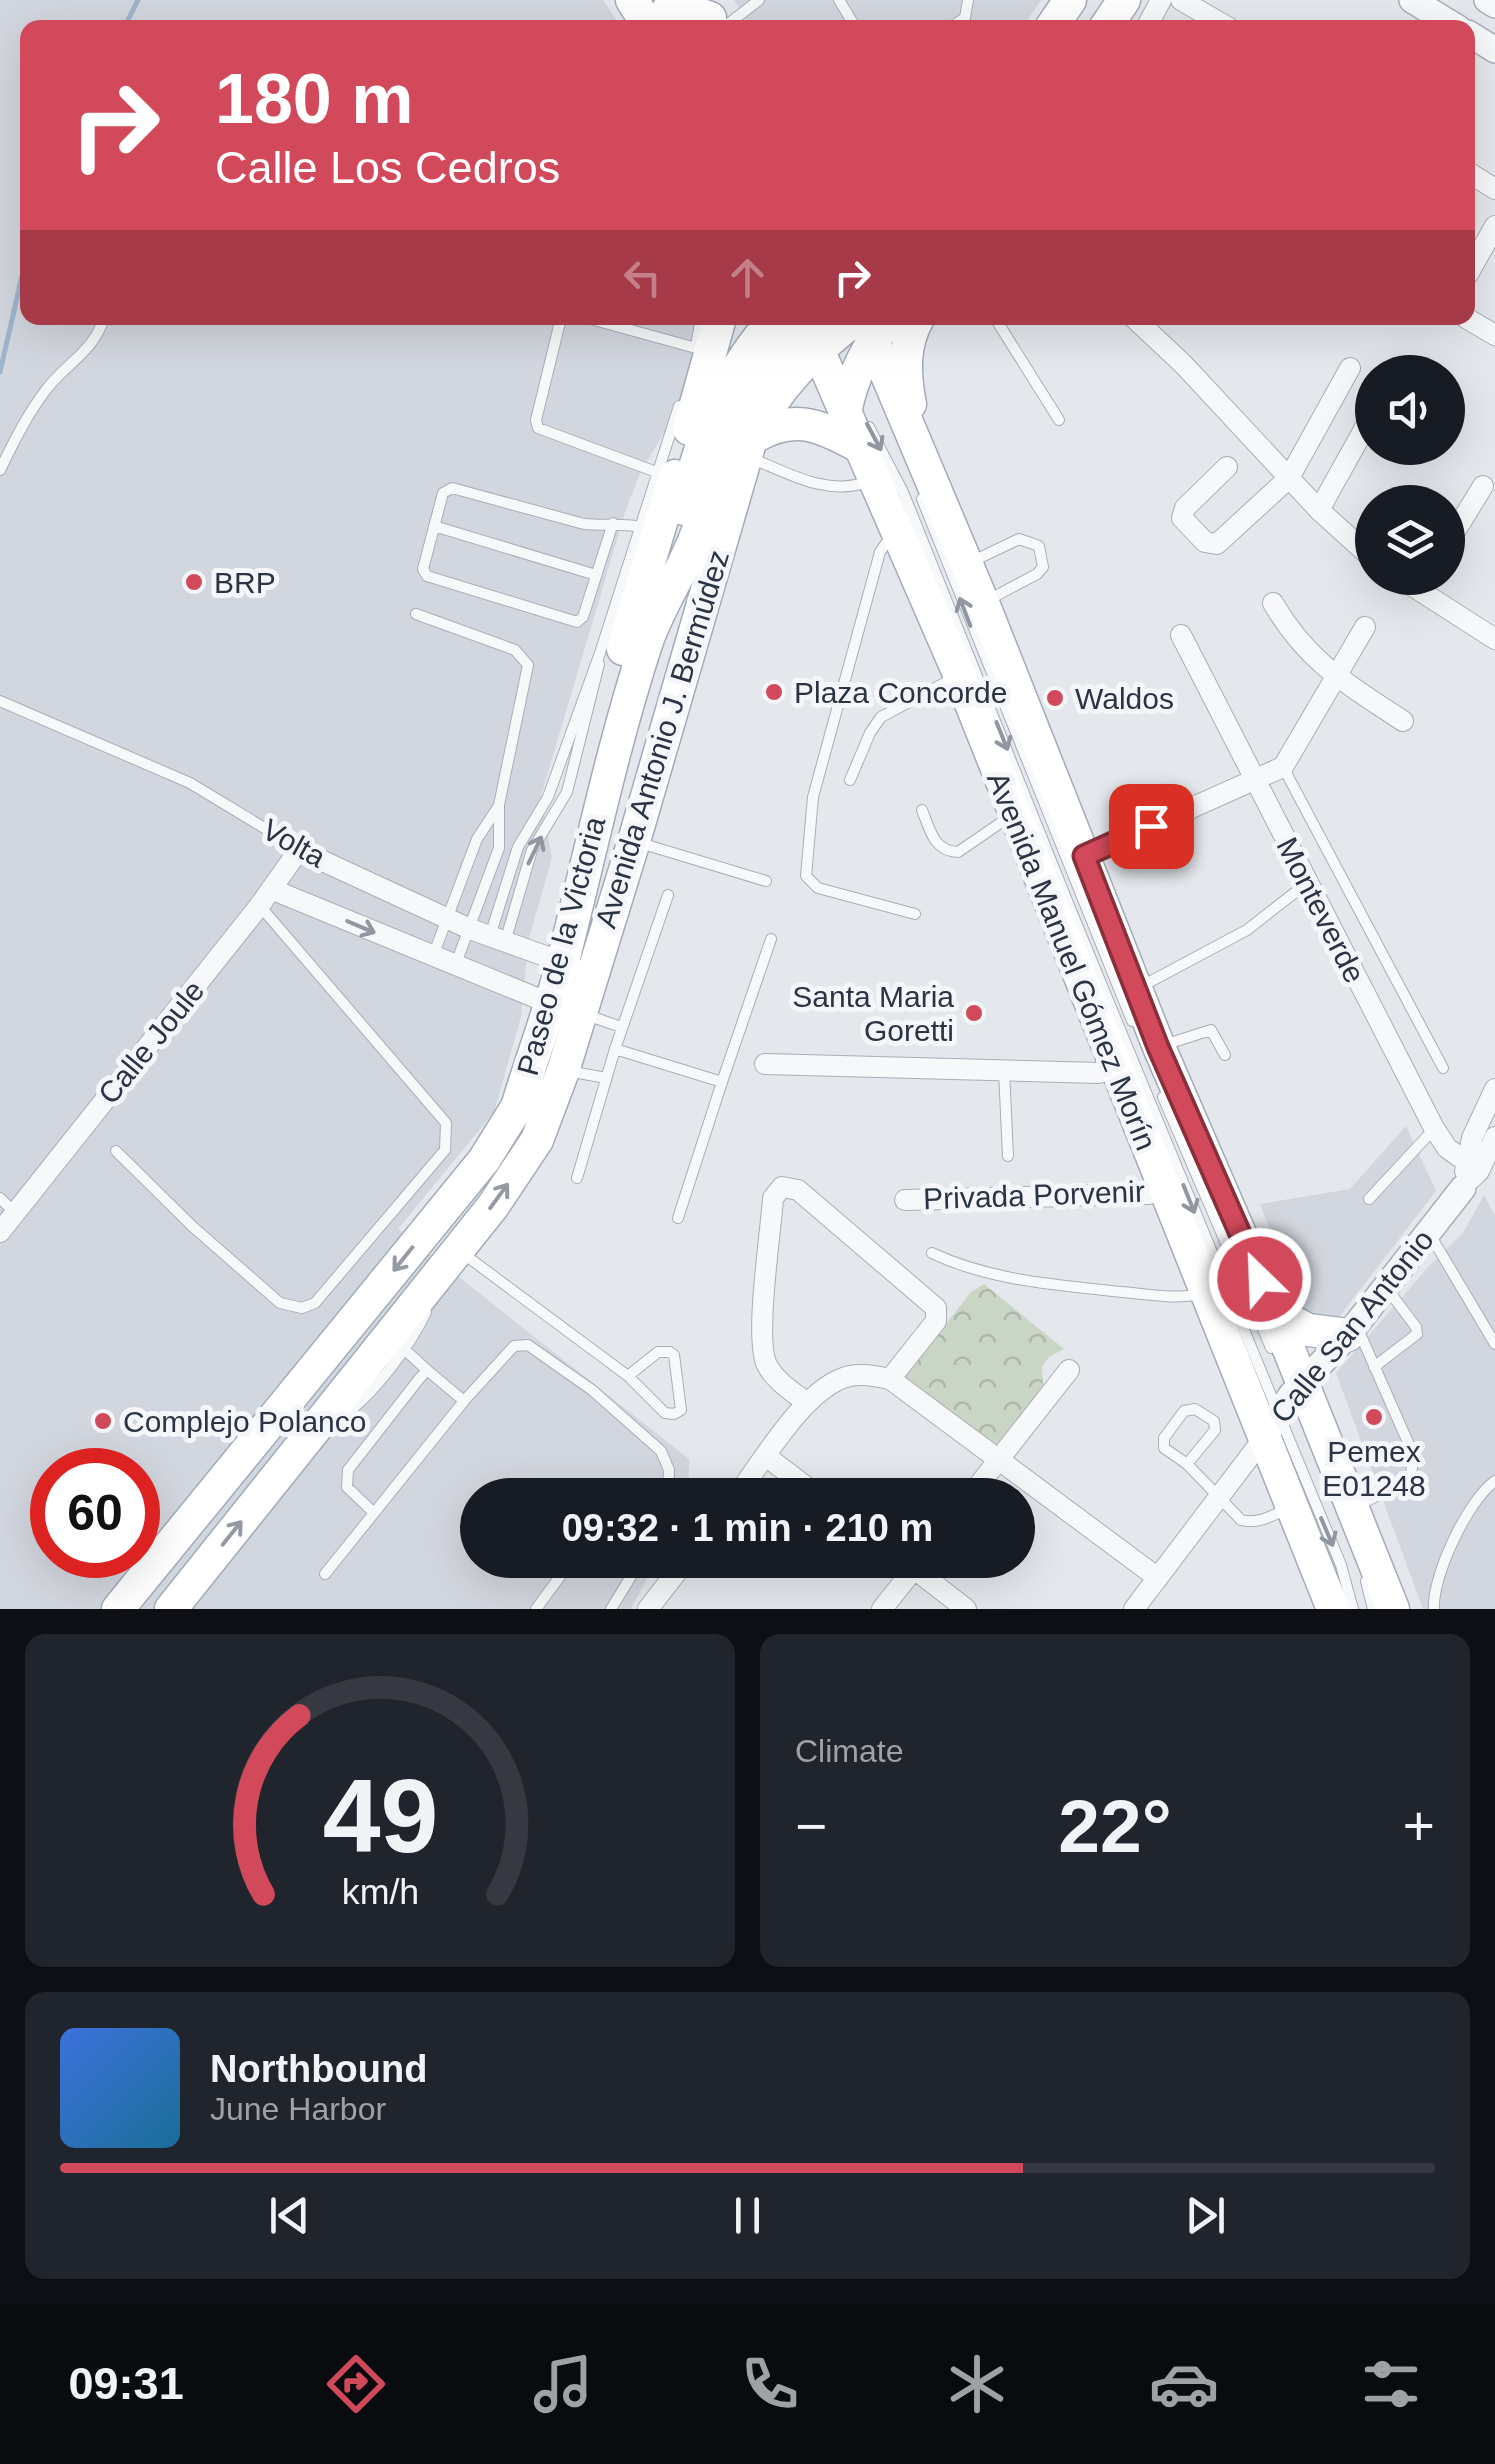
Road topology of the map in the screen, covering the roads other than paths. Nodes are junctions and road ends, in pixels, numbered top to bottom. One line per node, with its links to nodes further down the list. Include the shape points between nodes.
1 (632, 0): 8 (main road)
2 (760, 0): 8 (lane)
3 (1109, 0): 9 (main road)
4 (1181, 0): 10 (street)
5 (1487, 0): 7 (street)
6 (1427, 4): 11 (street)
7 (1495, 5)
8 (682, 17)
9 (1067, 18)
10 (1215, 20)
11 (1448, 20)
12 (1495, 226): 13 (street)
13 (1475, 262)
14 (101, 325): 32 (lane, via 90,347 39,400)
15 (559, 325): 33 (lane, via 538,428)
16 (612, 325): 22 (lane)
17 (701, 325): 22 (lane)
18 (718, 325): 61 (main road, via 618,665)
19 (915, 325): 30 (main road, via 905,374)
20 (999, 325): 27 (lane)
21 (1141, 325): 34 (street)
22 (696, 348): 24 (lane)
23 (843, 354): 29 (main road, Avenida Antonio J. Bermúdez, via 774,397); 29 (main road, via 828,430 810,424 770,427); 30 (main road, Avenida Manuel Gómez Morín); 35 (main road, Avenida Manuel Gómez Morín); 46 (main road, via 739,366 711,418 683,516); 67 (lane, one-way to 67)
24 (690, 366)
25 (1350, 368): 34 (street)
26 (680, 402): 33 (lane)
27 (1059, 420)
28 (1355, 445): 37 (street)
29 (748, 447): 35 (lane, via 828,487); 65 (main road, Avenida Antonio J. Bermúdez)
30 (917, 467): 44 (main road, Avenida Manuel Gómez Morín); 67 (lane, one-way to 30)
31 (1227, 467): 34 (street, via 1182,518 1205,542 1217,544)
32 (0, 470)
33 (659, 473): 41 (lane)
34 (1289, 478): 37 (street)
35 (874, 480): 42 (main road, Avenida Manuel Gómez Morín)
36 (1484, 486): 38 (street)
37 (1319, 510): 43 (street)
38 (1465, 516)
39 (613, 523): 40 (lane, via 584,524 452,488 444,493); 41 (lane); 45 (lane)
40 (434, 526): 45 (lane); 45 (lane, via 423,569 428,576 573,622 583,617)
41 (642, 527): 76 (lane, via 600,653 567,792)
42 (898, 528): 54 (main road, Avenida Manuel Gómez Morín); 74 (lane, via 880,552 825,750 806,876 818,888)
43 (1355, 543)
44 (966, 565): 48 (main road, Avenida Manuel Gómez Morín); 48 (lane, via 1019,538 1040,546 1043,567 1037,574)
45 (596, 575)
46 (671, 594): 61 (main road, Paseo de la Victoria, via 653,623); 72 (main road, via 667,640 612,834)
47 (1437, 595): 53 (street)
48 (982, 603): 67 (main road, Avenida Manuel Gómez Morín)
49 (1273, 603): 55 (street, via 1303,648)
50 (416, 614): 62 (lane, via 516,650 528,664)
51 (1365, 627): 55 (street)
52 (1181, 635): 60 (street, Monteverde)
53 (1495, 639)
54 (960, 676): 59 (lane, via 881,717); 64 (main road, Avenida Manuel Gómez Morín)
55 (1336, 677): 57 (street); 58 (street)
56 (0, 701): 66 (lane, Volta, via 190,783)
57 (1403, 721)
58 (1284, 767): 60 (street); 89 (lane)
59 (850, 780)
60 (1255, 782): 67 (street); 69 (street, Monteverde)
61 (601, 795): 80 (main road, Paseo de la Victoria)
62 (499, 805): 75 (lane, via 476,839); 76 (lane)
63 (922, 810): 64 (lane, via 937,845 950,852)
64 (1013, 814): 67 (main road, Avenida Manuel Gómez Morín)
65 (634, 841): 68 (lane); 72 (main road, Avenida Antonio J. Bermúdez)
66 (300, 850): 71 (street, Calle Joule); 75 (street, Volta)
67 (1058, 856): 73 (main road, Avenida Manuel Gómez Morín); 73 (main road, Avenida Manuel Gómez Morín)
68 (766, 881)
69 (1308, 883): 81 (lane, via 1247,930); 96 (street, Monteverde)
70 (668, 895): 83 (lane)
71 (266, 897): 78 (street, Volta, one-way to 78); 98 (lane, via 446,1123 445,1150 315,1303 302,1308 280,1303); 105 (street, Calle Joule)
72 (614, 899): 80 (main road, Avenida Antonio J. Bermúdez)
73 (1079, 909): 81 (main road, Avenida Manuel Gómez Morín); 84 (lane); 88 (main road, Avenida Manuel Gómez Morín); 126 (lane, one-way to 126)
74 (915, 914)
75 (449, 918): 76 (street, Volta); 78 (lane)
76 (488, 936): 79 (lane); 80 (street, Volta)
77 (771, 940): 93 (lane)
78 (433, 957): 79 (street, Volta)
79 (454, 966): 82 (street, Volta)
80 (577, 968): 82 (main road, Avenida Antonio J. Bermúdez)
81 (1136, 989): 84 (main road, Avenida Manuel Gómez Morín)
82 (565, 1009): 83 (lane); 90 (main road, Avenida Antonio J. Bermúdez); 140 (main road, Paseo de la Victoria, one-way to 140, via 497,1142)
83 (621, 1027): 85 (lane)
84 (1147, 1039): 86 (lane, via 1211,1030); 114 (main road, Avenida Manuel Gómez Morín)
85 (615, 1049): 92 (lane); 93 (lane)
86 (1225, 1055)
87 (765, 1064): 91 (street)
88 (1116, 1068): 91 (street); 102 (main road, Avenida Manuel Gómez Morín)
89 (1443, 1068)
90 (563, 1070): 92 (lane); 109 (main road, Avenida Antonio J. Bermúdez, one-way to 90, via 537,1140)
91 (1004, 1070): 99 (lane)
92 (606, 1078): 101 (lane)
93 (722, 1082): 106 (lane)
94 (1158, 1083): 118 (lane)
95 (1495, 1089): 100 (street, via 1472,1138)
96 (1434, 1128): 100 (street, Monteverde); 103 (lane)
97 (1495, 1138): 100 (street)
98 (116, 1151)
99 (1008, 1156)
100 (1470, 1174): 108 (street, Calle San Antonio)
101 (576, 1178)
102 (1163, 1190): 104 (street, Privada Porvenir); 113 (main road, Avenida Manuel Gómez Morín)
103 (1370, 1199)
104 (905, 1200)
105 (7, 1206): 107 (street, Calle Joule)
106 (678, 1218)
107 (0, 1232)
108 (1428, 1232): 112 (street, Calle San Antonio); 116 (lane)
109 (458, 1249): 111 (main road, Avenida Antonio J. Bermúdez); 122 (lane)
110 (932, 1253): 113 (lane, via 1012,1279 1168,1296)
111 (434, 1278): 117 (lane, via 423,1319); 127 (main road, Avenida Antonio J. Bermúdez)
112 (1386, 1287): 115 (street, Calle San Antonio); 119 (lane, via 1417,1334)
113 (1206, 1292): 126 (main road, Avenida Manuel Gómez Morín, via 1255,1410)
114 (1274, 1312): 115 (main road, via 1308,1330); 126 (main road, Avenida Manuel Gómez Morín)
115 (1352, 1329): 119 (lane); 126 (street, Calle San Antonio)
116 (1493, 1338)
117 (404, 1350): 120 (lane); 127 (lane, via 346,1414)
118 (1275, 1357)
119 (1374, 1367): 138 (lane, via 1415,1465 1410,1479)
120 (427, 1370): 124 (lane); 139 (lane, via 348,1470 347,1487)
121 (1068, 1370): 129 (street)
122 (628, 1376): 122 (lane, via 658,1352 670,1352 681,1410 665,1413)
123 (890, 1379): 125 (street, via 842,1378); 125 (street, via 936,1322 936,1308 798,1190 782,1186 773,1198 762,1343 776,1378); 129 (street)
124 (464, 1401): 131 (lane, via 509,1349 528,1345 661,1451); 139 (lane)
125 (807, 1404): 128 (street)
126 (1286, 1404): 136 (street, Calle San Antonio); 137 (main road, Avenida Manuel Gómez Morín); 138 (main road, Avenida Manuel Gómez Morín); 161 (lane, one-way to 161)
127 (319, 1423): 153 (main road, Avenida Antonio J. Bermúdez, one-way to 127)
128 (767, 1456): 132 (street); 133 (street)
129 (999, 1459): 134 (street); 151 (street)
130 (1187, 1464): 130 (lane, via 1215,1430 1196,1409 1184,1411 1163,1442); 136 (lane)
131 (669, 1478)
132 (750, 1478)
133 (796, 1478)
134 (984, 1478)
135 (1495, 1481): 164 (lane, via 1472,1503 1434,1594)
136 (1220, 1496): 137 (lane, via 1251,1523); 151 (street, Calle San Antonio)
137 (1293, 1505): 160 (main road, Avenida Manuel Gómez Morín)
138 (1345, 1509): 141 (lane); 163 (main road, Avenida Manuel Gómez Morín)
139 (374, 1513): 142 (lane)
140 (160, 1557)
141 (1359, 1558)
142 (324, 1574)
143 (1364, 1575): 162 (lane)
144 (143, 1578): 152 (main road, Paseo de la Victoria)
145 (157, 1578): 153 (street)
146 (559, 1578): 154 (lane)
147 (630, 1578): 155 (lane)
148 (672, 1578): 156 (street)
149 (902, 1578): 157 (street)
150 (930, 1578): 158 (street)
151 (1158, 1578): 159 (street, Calle San Antonio)
152 (118, 1609)
153 (170, 1609)
154 (536, 1609)
155 (611, 1609)
156 (648, 1609)
157 (882, 1609)
158 (966, 1609)
159 (1134, 1609)
160 (1332, 1609)
161 (1353, 1609)
162 (1374, 1609)
163 (1394, 1609)
164 (1434, 1609)

